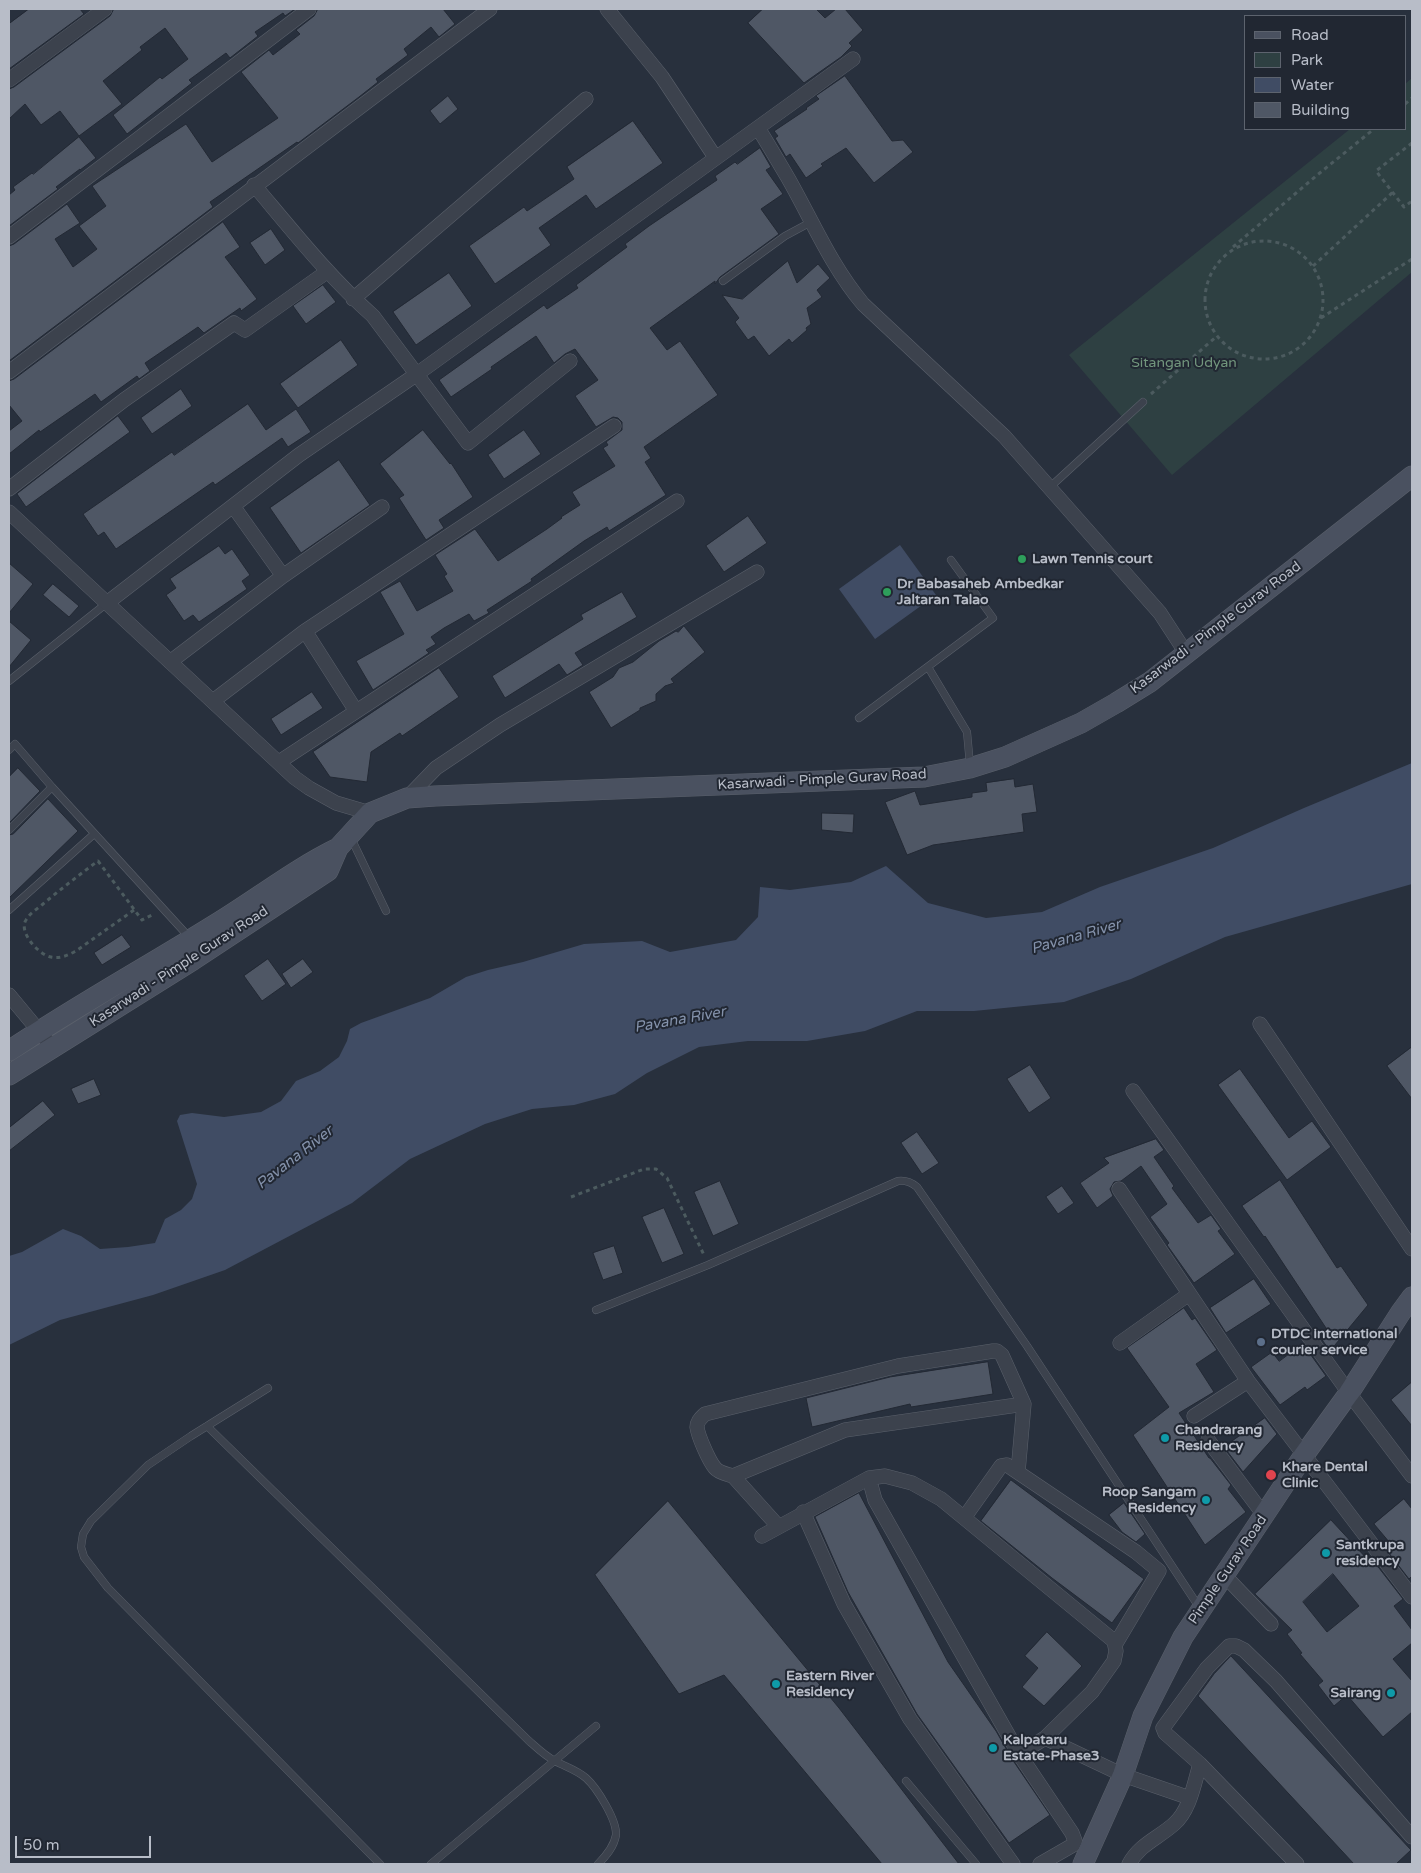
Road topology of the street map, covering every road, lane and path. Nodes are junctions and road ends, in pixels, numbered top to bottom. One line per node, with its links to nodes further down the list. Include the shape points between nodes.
1 (106, 9): 6 (street)
2 (309, 9): 16 (street)
3 (490, 9): 12 (street)
4 (607, 9): 11 (street, via 662,77)
5 (853, 59): 8 (street)
6 (9, 80)
7 (586, 99): 22 (street)
8 (758, 128): 11 (street); 15 (street)
9 (1373, 130): 17 (path)
10 (1412, 143): 13 (path, via 1376,171)
11 (716, 157): 27 (street)
12 (254, 185): 20 (street); 26 (street)
13 (1393, 192): 14 (path, via 1404,207); 19 (path)
14 (1412, 201)
15 (811, 222): 21 (lane, via 785,236); 31 (street, via 847,284 863,304 1004,436)
16 (9, 237)
17 (1228, 252): 19 (path, via 1245,243 1264,240 1282,243 1299,252); 24 (path, via 1215,265 1206,282 1204,301 1208,320)
18 (1412, 259): 23 (path)
19 (1313, 266): 23 (path, via 1322,285 1324,305)
20 (328, 271): 22 (street); 32 (street, via 245,330 234,322 124,400)
21 (723, 281)
22 (353, 298): 27 (street, via 372,316)
23 (1320, 318): 24 (path, via 1307,342 1291,354 1271,359 1251,358 1232,350)
24 (1217, 336): 28 (path)
25 (570, 361): 27 (street, via 468,443)
26 (9, 372)
27 (417, 374): 34 (street, via 298,455)
28 (1143, 402): 31 (lane)
29 (614, 426): 41 (street)
30 (1412, 476): 42 (street, Kasarwadi - Pimple Gurav Road)
31 (1050, 488): 42 (street, via 1160,613)
32 (9, 489)
33 (677, 501): 47 (street)
34 (233, 506): 39 (street); 40 (street)
35 (382, 507): 39 (street)
36 (9, 512): 40 (street)
37 (952, 560): 44 (lane, via 993,618)
38 (757, 572): 53 (street, via 500,725 436,768)
39 (283, 576): 43 (street)
40 (107, 603): 43 (street); 45 (lane)
41 (305, 631): 46 (street); 47 (street)
42 (1186, 653): 51 (street, Kasarwadi - Pimple Gurav Road, via 1150,682 1081,723 1005,757)
43 (170, 662): 46 (street)
44 (928, 667): 48 (lane); 51 (lane, via 967,732)
45 (9, 681)
46 (213, 701): 50 (street)
47 (356, 711): 50 (street)
48 (859, 718)
49 (9, 750): 52 (lane, via 15,744)
50 (279, 762): 54 (street, via 309,788 336,803)
51 (970, 768): 53 (street, Kasarwadi - Pimple Gurav Road, via 924,777)
52 (52, 787): 55 (lane); 56 (lane)
53 (407, 798): 54 (street, Kasarwadi - Pimple Gurav Road)
54 (370, 813): 57 (street, Kasarwadi - Pimple Gurav Road)
55 (9, 830)
56 (94, 834): 58 (lane); 60 (lane)
57 (344, 842): 61 (lane); 62 (street, Kasarwadi - Pimple Gurav Road); 66 (street, Kasarwadi - Pimple Gurav Road, via 328,871)
58 (9, 910)
59 (134, 910): 59 (path, via 98,861 30,914 24,930 42,954 58,958 76,950); 60 (path, via 142,920)
60 (164, 910): 62 (lane)
61 (386, 911)
62 (191, 939): 65 (street, Kasarwadi - Pimple Gurav Road)
63 (9, 996): 65 (street)
64 (1260, 1024): 72 (street)
65 (39, 1031): 66 (street); 67 (street, Kasarwadi - Pimple Gurav Road)
66 (53, 1048): 68 (street, Kasarwadi - Pimple Gurav Road)
67 (9, 1051)
68 (9, 1075)
69 (1133, 1091): 80 (street)
70 (1119, 1190): 74 (street)
71 (571, 1197): 73 (path, via 644,1169 656,1169 667,1178)
72 (1412, 1249)
73 (708, 1265): 76 (lane); 97 (lane, via 898,1181 912,1183 1028,1346)
74 (1189, 1294): 77 (street); 78 (street)
75 (1412, 1298): 80 (street, Pimple Gurav Road)
76 (596, 1310)
77 (1120, 1343)
78 (1248, 1380): 82 (street); 85 (street)
79 (268, 1388): 83 (lane)
80 (1349, 1393): 85 (street, Pimple Gurav Road); 88 (street)
81 (1024, 1404): 86 (street); 87 (street, via 845,1430); 87 (street, via 1002,1355 993,1351 898,1366 705,1414 697,1427 700,1439 715,1468)
82 (1194, 1416)
83 (207, 1426): 103 (lane, via 528,1740); 109 (lane, via 148,1465 91,1521 83,1534 81,1547 84,1557 108,1588)
84 (1208, 1440): 91 (street)
85 (1304, 1456): 91 (street, Pimple Gurav Road); 96 (street)
86 (1018, 1472): 92 (street, via 1007,1465 1001,1466); 99 (street, via 1159,1571)
87 (733, 1476): 93 (street)
88 (1412, 1476)
89 (869, 1478): 90 (street); 92 (street, via 885,1476 912,1484 941,1499); 102 (street, via 875,1500)
90 (804, 1512): 93 (street); 113 (street, via 844,1604 910,1719)
91 (1264, 1515): 95 (street, Pimple Gurav Road)
92 (964, 1518): 99 (street, via 1114,1640)
93 (778, 1526): 94 (street)
94 (762, 1536)
95 (1224, 1575): 97 (street, Pimple Gurav Road); 98 (street)
96 (1412, 1597)
97 (1201, 1610): 105 (street, Pimple Gurav Road, via 1183,1637 1143,1716)
98 (1271, 1624)
99 (1115, 1645): 101 (street, via 1114,1661 1092,1692)
100 (596, 1726): 103 (lane)
101 (1045, 1738): 102 (street); 105 (street)
102 (1019, 1754): 114 (street, via 1075,1841)
103 (554, 1761): 110 (lane); 111 (lane, via 587,1779 614,1823 616,1835 610,1852)
104 (1200, 1764): 107 (street); 108 (street, via 1163,1728 1207,1668 1229,1646 1236,1646 1276,1681); 117 (street)
105 (1123, 1775): 107 (street); 115 (street, Pimple Gurav Road)
106 (906, 1781): 112 (lane)
107 (1190, 1798): 116 (street, via 1175,1823 1136,1852)
108 (1412, 1837)
109 (380, 1864)
110 (431, 1864)
111 (598, 1864)
112 (976, 1864)
113 (1013, 1864)
114 (1040, 1864)
115 (1084, 1864)
116 (1128, 1864)
117 (1297, 1864)

